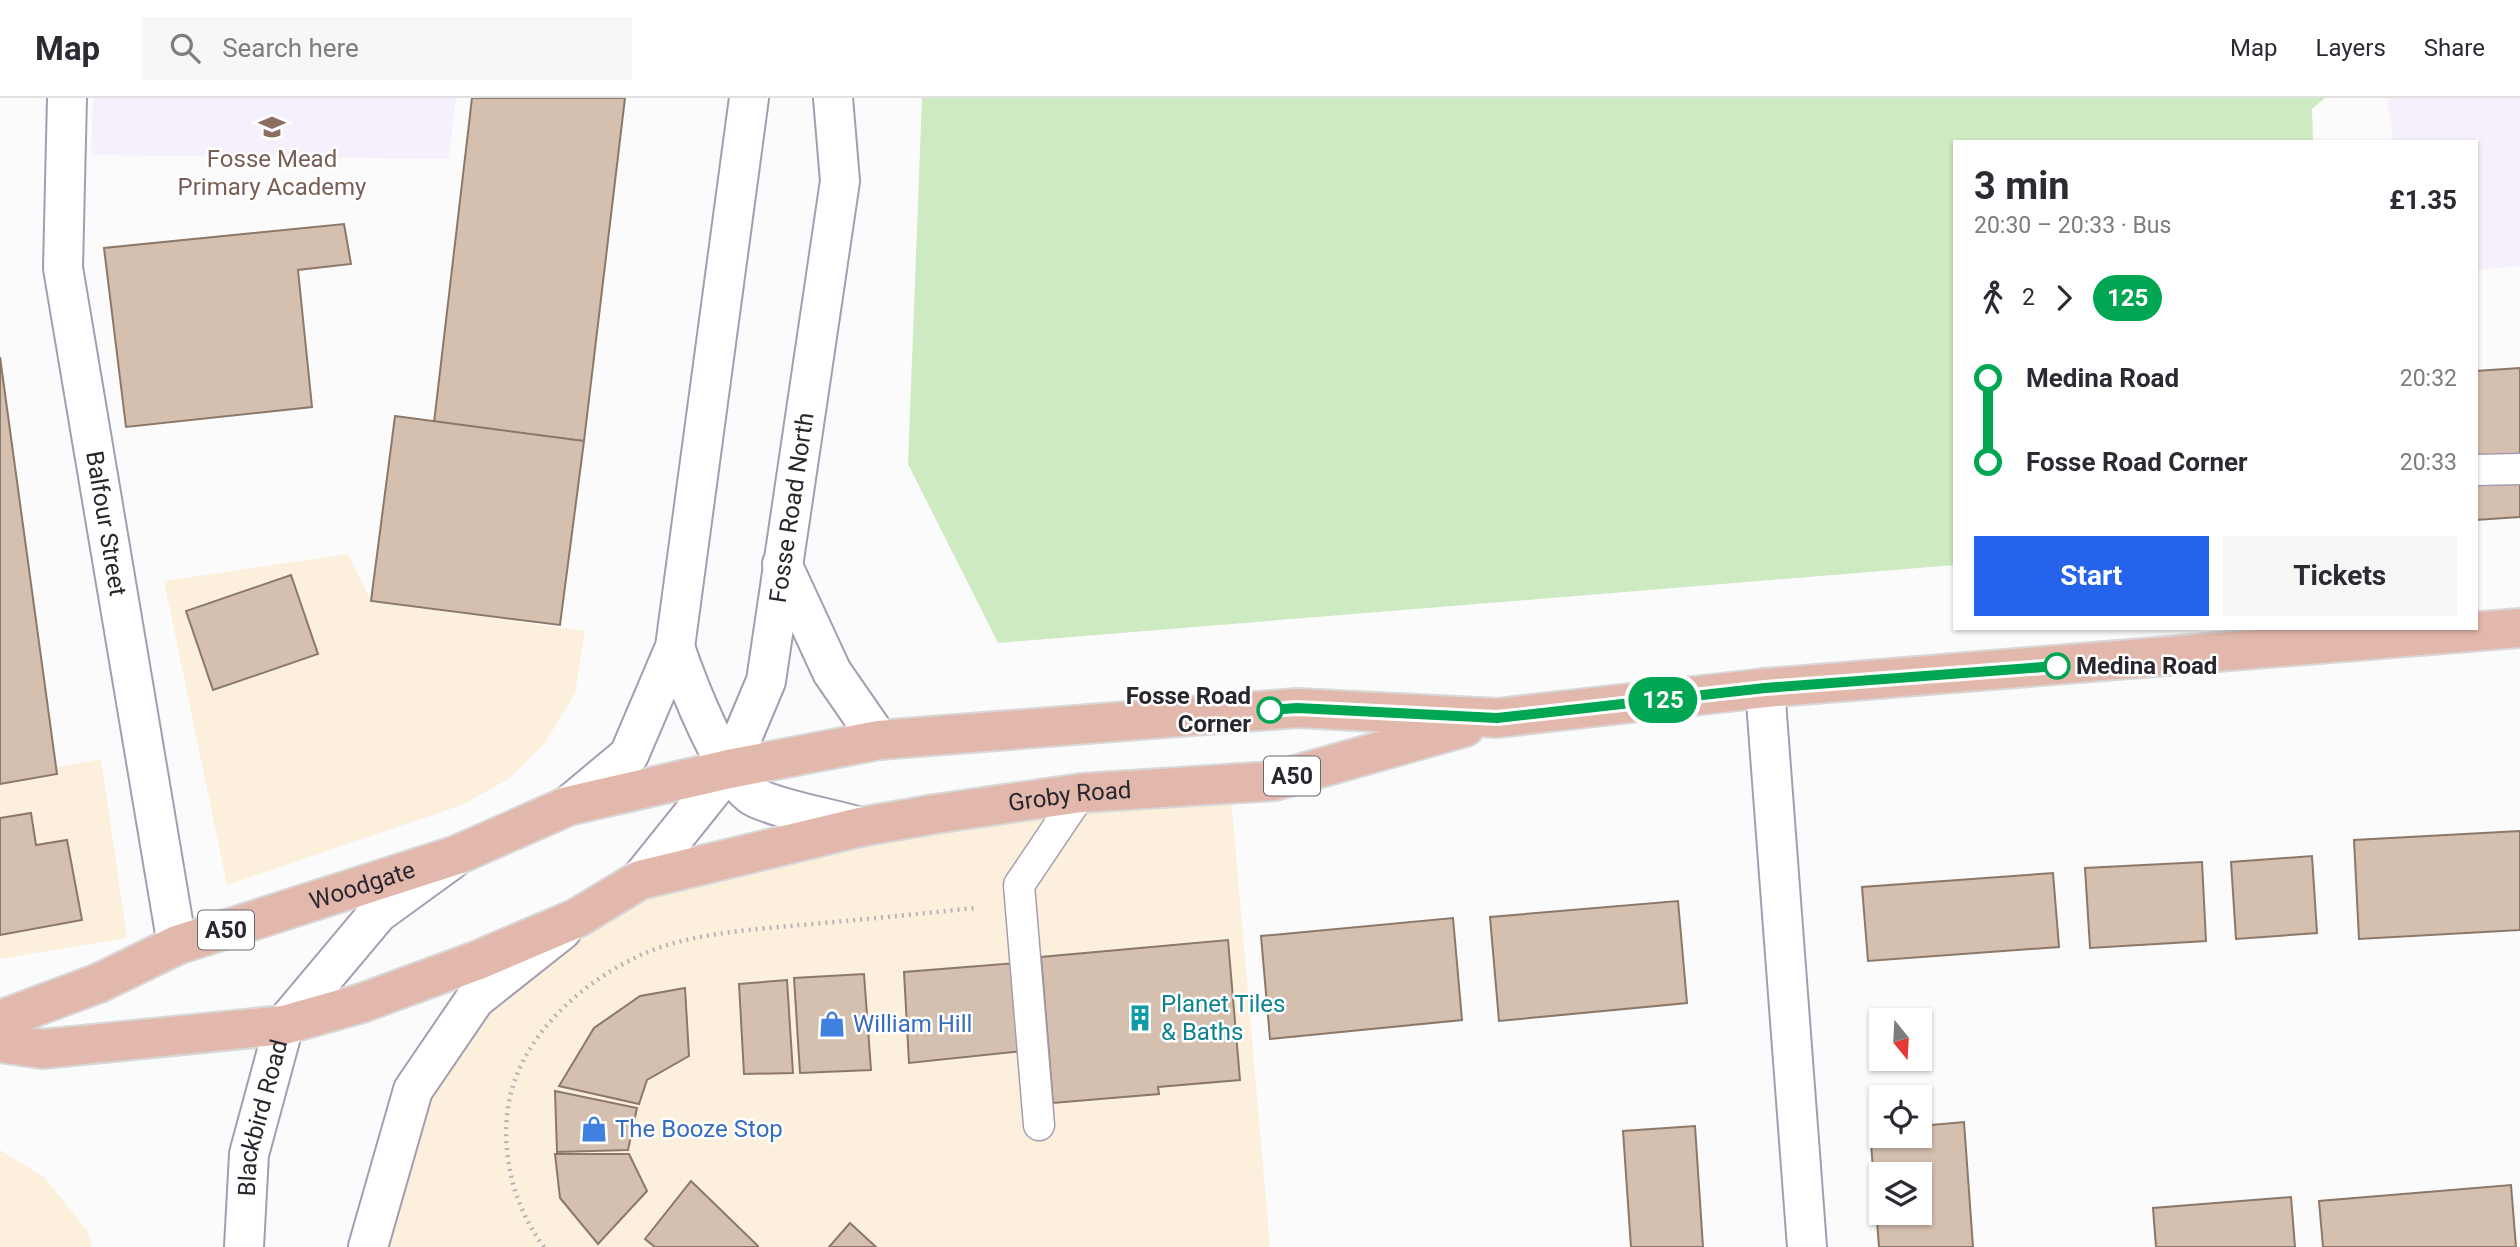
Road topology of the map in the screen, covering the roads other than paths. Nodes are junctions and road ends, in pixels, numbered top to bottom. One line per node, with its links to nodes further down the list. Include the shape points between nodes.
1 (67, 98): 22 (street, Balfour Street, via 63,268)
2 (749, 98): 11 (street)
3 (833, 98): 6 (street, Fosse Road North, via 840,181)
4 (2520, 469): 5 (lane)
5 (2478, 470)
6 (782, 564): 14 (street, via 832,672); 15 (street, Fosse Road North, via 766,681)
7 (2520, 628): 9 (main road, Groby Road / A50)
8 (2472, 630): 10 (main road, Groby Road / A50)
9 (2478, 630)
10 (2327, 636): 12 (main road, Groby Road / A50)
11 (675, 648): 15 (street); 17 (street, via 629,755)
12 (1765, 688): 13 (main road, Groby Road / A50); 29 (street)
13 (1497, 718): 14 (main road, Groby Road / A50, via 1297,708); 16 (main road, Groby Road / A50, via 1274,782)
14 (879, 740): 15 (main road, Groby Road / A50)
15 (729, 769): 17 (main road, Woodgate / A50); 18 (street, via 753,797); 20 (street, Fosse Road North)
16 (1081, 793): 18 (main road, Groby Road / A50); 26 (lane, via 1019,885)
17 (568, 806): 19 (main road, Woodgate / A50)
18 (860, 827): 20 (main road, Groby Road / A50)
19 (457, 855): 22 (main road, Woodgate / A50); 24 (street, Blackbird Road, via 378,913)
20 (640, 880): 21 (main road, A50)
21 (577, 918): 24 (main road, A50, via 362,1003); 28 (street, via 475,999 413,1090)
22 (177, 945): 23 (main road, Woodgate / A50, via 99,983)
23 (0, 1020)
24 (284, 1025): 25 (main road, A50, via 42,1049); 27 (street, Blackbird Road, via 249,1154)
25 (0, 1043)
26 (1039, 1125)
27 (244, 1247)
28 (368, 1247)
29 (1807, 1247)

